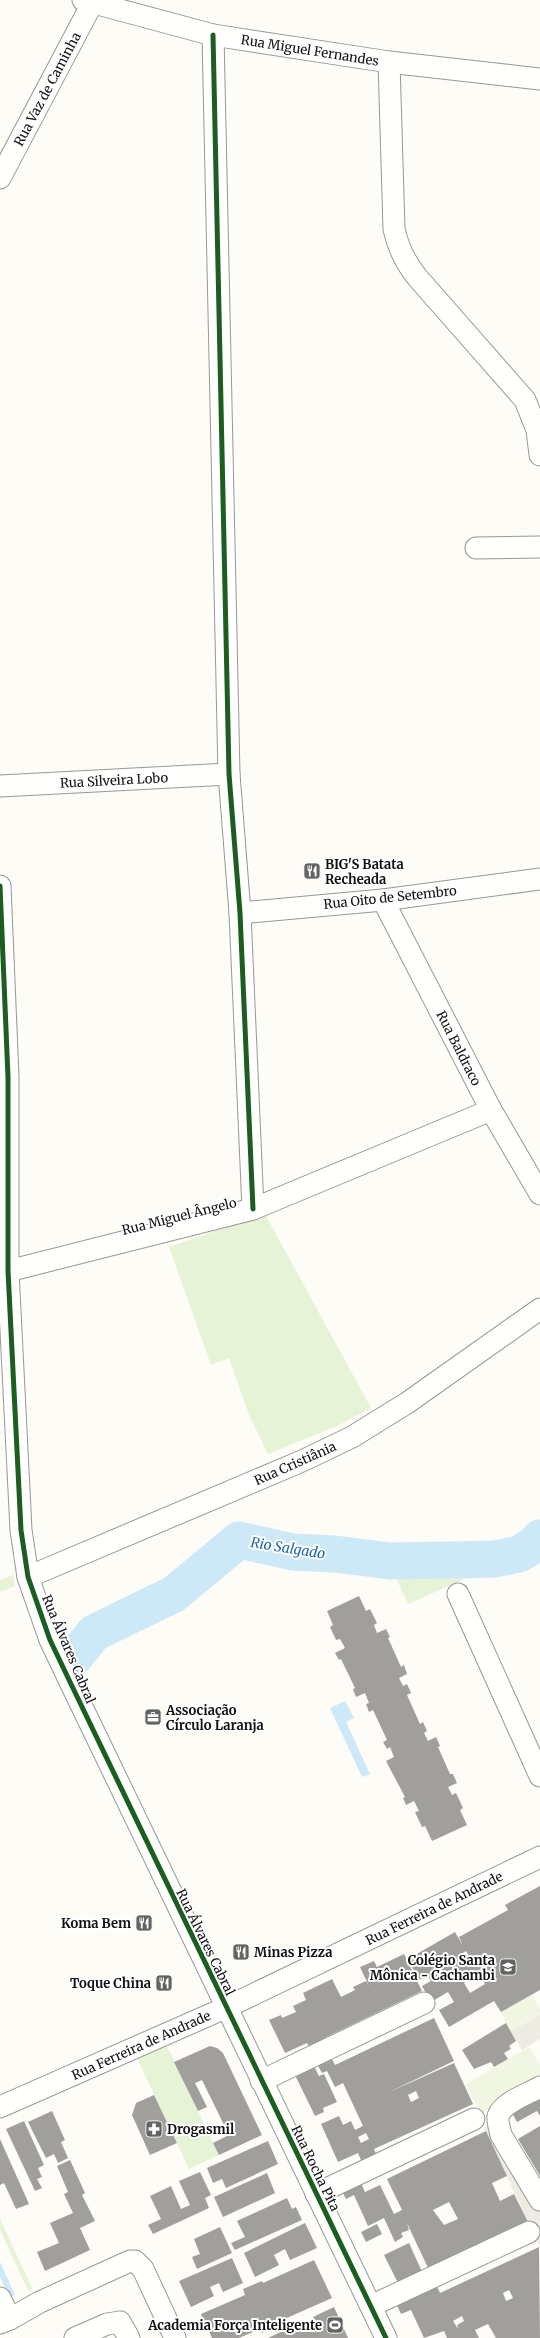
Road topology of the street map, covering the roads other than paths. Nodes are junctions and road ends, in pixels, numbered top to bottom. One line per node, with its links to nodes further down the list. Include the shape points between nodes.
1 (90, 1): 2 (street, Rua Miguel Fernandes); 5 (street, Rua Vaz de Caminha)
2 (213, 35): 3 (street, Rua Miguel Fernandes); 9 (street)
3 (389, 62): 4 (street, Rua Miguel Fernandes); 6 (street, via 394,229 397,244 406,263 417,277 525,400 537,430)
4 (540, 79)
5 (0, 178)
6 (540, 455)
7 (540, 547): 8 (street)
8 (476, 548)
9 (229, 774): 10 (street, Rua Silveira Lobo); 14 (street)
10 (0, 786)
11 (540, 879): 13 (street, Rua Oito de Setembro)
12 (0, 886): 18 (street, Rua Álvares Cabral, via 8,1078)
13 (383, 900): 14 (street, Rua Oito de Setembro); 15 (street, Rua Baldraco)
14 (240, 913): 17 (street)
15 (491, 1110): 16 (street, Rua Baldraco); 17 (street, Rua Miguel Ângelo)
16 (540, 1194)
17 (253, 1209): 18 (street, Rua Miguel Ângelo)
18 (4, 1272): 20 (street, Rua Álvares Cabral, via 21,1530)
19 (540, 1309): 20 (street, Rua Cristiânia, via 407,1403 352,1437 302,1461)
20 (28, 1577): 25 (street, Rua Álvares Cabral, via 50,1640)
21 (458, 1594): 22 (street)
22 (540, 1776)
23 (540, 1857): 25 (street, Rua Ferreira de Andrade)
24 (424, 2003): 26 (street)
25 (225, 2008): 26 (street, Rua Rocha Pita); 28 (street, Rua Ferreira de Andrade)
26 (261, 2080): 30 (street, Rua Rocha Pita)
27 (540, 2087): 31 (street, via 505,2106 498,2116 498,2123 501,2135)
28 (0, 2107)
29 (474, 2119): 30 (street)
30 (316, 2194): 34 (street, Rua Rocha Pita)
31 (540, 2200)
32 (529, 2232): 34 (street)
33 (0, 2298): 35 (street)
34 (371, 2306): 39 (street, Rua Rocha Pita)
35 (5, 2321): 38 (street, via 75,2286 130,2261 136,2261 143,2269)
36 (75, 2338): 37 (street, via 107,2324 120,2322)
37 (129, 2338)
38 (176, 2338)
39 (386, 2338)

